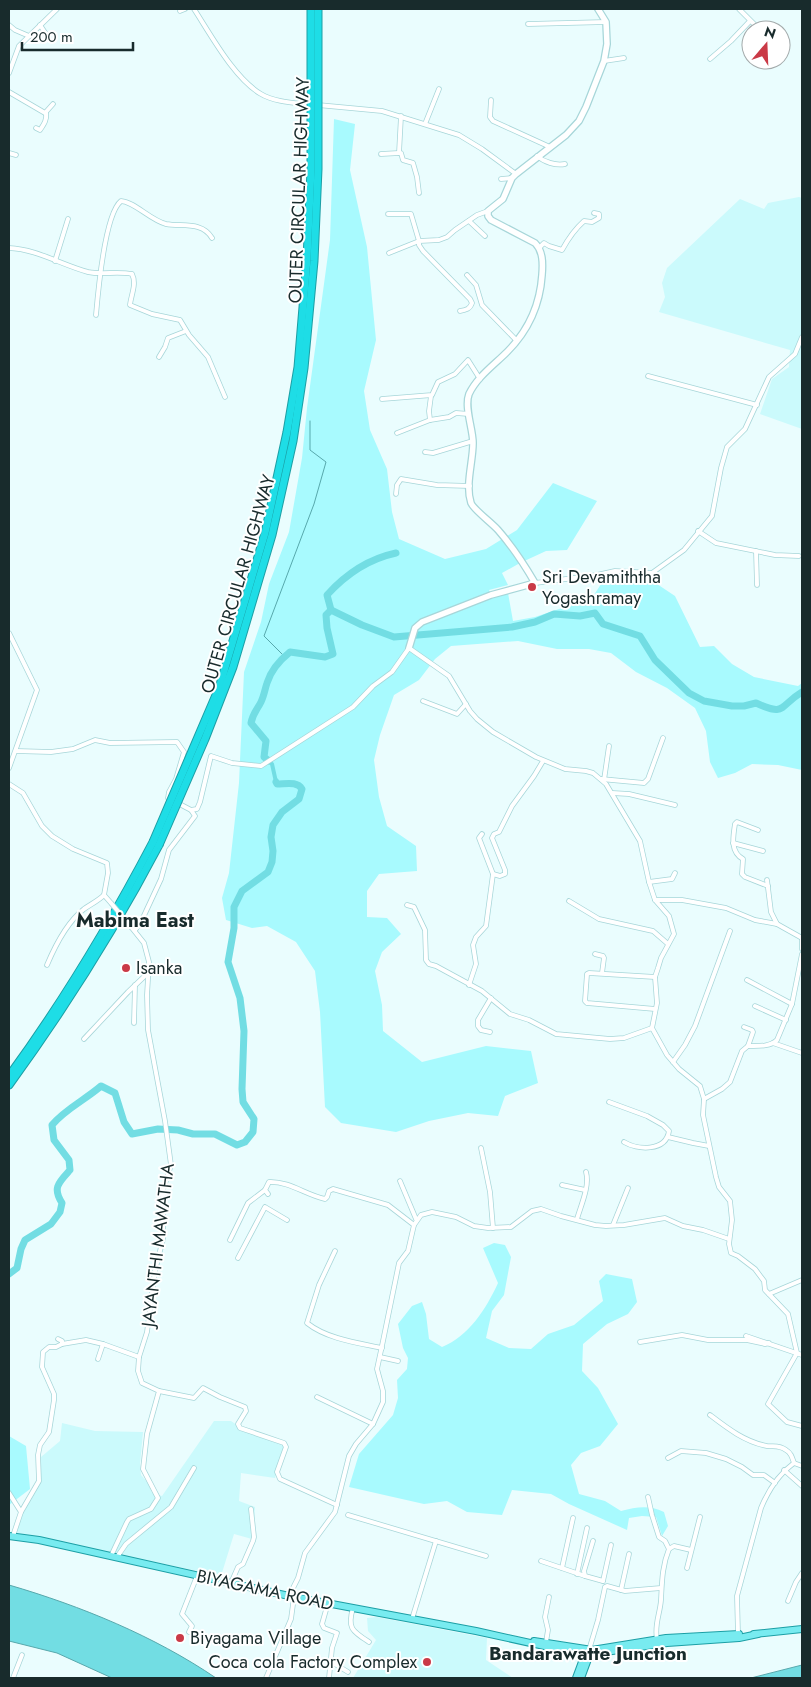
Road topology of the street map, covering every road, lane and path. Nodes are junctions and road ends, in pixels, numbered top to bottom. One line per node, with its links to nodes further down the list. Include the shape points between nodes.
1 (57, 9): 13 (street)
2 (185, 9): 8 (street)
3 (194, 9): 26 (street, via 226,58 246,83 262,95 296,103 382,111)
4 (311, 9): 94 (highway, OUTER CIRCULAR HIGHWAY, bridge, via 312,170 307,259 298,367 287,432 266,533 221,681)
5 (318, 9): 94 (highway, OUTER CIRCULAR HIGHWAY, bridge, via 318,169 314,261 293,441 272,535 233,667 205,739)
6 (598, 9): 10 (street)
7 (739, 9): 9 (street)
8 (180, 11)
9 (749, 20)
10 (606, 22): 11 (street); 19 (street)
11 (528, 24)
12 (9, 25): 16 (street)
13 (40, 25): 15 (street); 16 (street)
14 (741, 30): 18 (street)
15 (46, 34)
16 (29, 36): 20 (street, via 19,46)
17 (624, 58): 19 (street)
18 (710, 59)
19 (604, 61): 29 (street, via 579,121)
20 (9, 72)
21 (439, 89): 27 (street)
22 (9, 92): 25 (street)
23 (492, 100): 29 (street, via 490,117 493,121)
24 (52, 104): 25 (street)
25 (46, 113): 28 (street, via 42,128)
26 (401, 116): 27 (street); 30 (street)
27 (425, 124): 36 (street, via 459,135 482,149)
28 (36, 128)
29 (550, 147): 34 (street)
30 (399, 152): 33 (street); 38 (street, via 403,160 413,163)
31 (9, 153): 32 (street)
32 (16, 154)
33 (380, 154)
34 (537, 156): 35 (street, via 543,162); 36 (street)
35 (565, 164)
36 (514, 176): 37 (street); 39 (street, via 503,199)
37 (502, 179)
38 (419, 193)
39 (488, 211): 43 (street); 48 (street, via 491,220)
40 (594, 213): 48 (street, via 599,214 599,218 579,225 562,250 544,243)
41 (388, 214): 46 (street, via 412,214)
42 (68, 219): 50 (street)
43 (469, 222): 44 (street); 46 (street, via 443,239)
44 (485, 236)
45 (212, 238): 51 (street, via 205,229 164,223 121,201 115,209)
46 (419, 241): 49 (street); 53 (street, via 422,251 472,303)
47 (9, 248): 50 (street, via 28,251)
48 (539, 248): 57 (street, via 542,264 539,302)
49 (389, 252)
50 (55, 262): 51 (street)
51 (100, 273): 54 (street); 55 (street, via 132,274 134,283 130,305 180,320)
52 (467, 275): 57 (street, via 476,285 482,305)
53 (460, 311)
54 (96, 315)
55 (186, 331): 58 (street, via 168,338); 62 (street, via 208,357)
56 (802, 337): 64 (street, via 795,354 769,377)
57 (517, 341): 60 (street)
58 (159, 357)
59 (648, 376): 64 (street)
60 (480, 379): 61 (street, via 467,360 455,374 438,382); 65 (street, via 468,396)
61 (430, 396): 63 (street); 66 (street)
62 (225, 397)
63 (382, 399)
64 (757, 405): 72 (street, via 745,429 728,447 720,468 712,516)
65 (469, 414): 66 (street); 68 (street)
66 (430, 420): 67 (street)
67 (397, 433)
68 (473, 441): 69 (street, via 439,452); 70 (street)
69 (425, 452)
70 (470, 486): 71 (street, via 401,480 396,485); 75 (street, via 472,505 499,532)
71 (396, 494)
72 (698, 532): 73 (street, via 716,543); 75 (street, via 684,550 652,573 615,571)
73 (756, 551): 74 (street); 76 (street)
74 (799, 556)
75 (535, 582): 78 (street, via 491,594 422,622 415,628)
76 (757, 584)
77 (9, 633): 83 (street, via 37,690)
78 (409, 646): 80 (street, via 449,676); 90 (street, via 392,672 352,706 261,766 232,763 211,756 200,802 197,809)
79 (423, 701): 80 (street, via 457,714)
80 (466, 704): 84 (street, via 493,732)
81 (663, 738): 86 (street, via 644,783)
82 (609, 746): 86 (street)
83 (16, 751): 85 (street); 90 (street, via 50,752 94,740 110,743 177,742 184,752 168,798)
84 (543, 761): 86 (street, via 566,769 586,771); 97 (street, via 512,806 499,832 492,838 505,870 505,874 500,876)
85 (9, 768)
86 (603, 780): 88 (street)
87 (9, 784): 101 (street, via 23,793 42,826 52,836 107,863)
88 (612, 793): 89 (street); 99 (street, via 640,841)
89 (675, 805)
90 (191, 810): 106 (street, via 195,816 169,850 161,879 141,922)
91 (758, 830): 93 (street, via 737,822)
92 (482, 834): 97 (street, via 479,838)
93 (734, 843): 95 (street); 100 (street, via 733,848 743,859 742,874)
94 (156, 844): 126 (highway, OUTER CIRCULAR HIGHWAY)
95 (763, 851)
96 (676, 872): 99 (street, via 672,880)
97 (493, 874): 119 (street, via 486,926 473,945 476,964)
98 (767, 880): 100 (street)
99 (649, 882): 102 (street)
100 (768, 886): 105 (street)
101 (104, 895): 106 (street, JAYANTHI MAWATHA, bridge); 113 (street, via 77,915)
102 (655, 900): 105 (street, via 702,903); 109 (street, via 670,916 674,934)
103 (570, 901): 109 (street, via 599,919 654,931)
104 (407, 905): 119 (street, via 414,907 425,930 426,960 429,964)
105 (776, 924): 108 (street)
106 (134, 929): 114 (street, JAYANTHI MAWATHA, via 144,943)
107 (730, 931): 134 (street, via 695,1026)
108 (802, 938): 110 (street)
109 (668, 944): 116 (street)
110 (802, 949)
111 (595, 954): 115 (street, via 604,958)
112 (802, 954): 121 (street)
113 (47, 965)
114 (149, 972): 118 (street); 169 (street, JAYANTHI MAWATHA, via 148,1030 171,1165 164,1190 163,1239 155,1270 147,1332)
115 (602, 973): 116 (street); 123 (street, via 587,974 587,1003)
116 (655, 977): 123 (street)
117 (747, 980): 121 (street)
118 (135, 985): 125 (street); 130 (street)
119 (469, 985): 120 (street)
120 (491, 998): 128 (street, via 510,1014 556,1034 610,1039 624,1038); 129 (street, via 478,1020 481,1030)
121 (792, 1004): 124 (street)
122 (755, 1006): 124 (street)
123 (655, 1009): 128 (street)
124 (786, 1020): 131 (street)
125 (134, 1023)
126 (49, 1024): 135 (highway, OUTER CIRCULAR HIGHWAY); 136 (highway, OUTER CIRCULAR HIGHWAY)
127 (744, 1027): 132 (street, via 753,1032)
128 (652, 1028): 134 (street)
129 (490, 1032)
130 (84, 1039)
131 (773, 1043): 132 (street); 133 (street)
132 (748, 1046): 137 (street, via 742,1052 730,1082)
133 (802, 1053)
134 (673, 1062): 137 (street, via 700,1086)
135 (9, 1076)
136 (9, 1085)
137 (704, 1099): 141 (street, via 703,1116)
138 (610, 1102): 139 (street, via 655,1120 669,1132)
139 (668, 1137): 140 (street, via 663,1143 646,1149); 141 (street)
140 (624, 1142)
141 (709, 1146): 154 (street, via 720,1187 730,1201)
142 (481, 1148): 153 (street)
143 (586, 1172): 147 (street)
144 (400, 1181): 150 (street)
145 (562, 1185): 147 (street)
146 (628, 1188): 152 (street)
147 (585, 1190): 148 (street)
148 (577, 1219): 152 (street, via 595,1225); 153 (street, via 541,1210 532,1211 511,1227)
149 (287, 1220): 157 (street, via 266,1208)
150 (416, 1220): 151 (street); 153 (street, via 432,1212 456,1217 474,1226)
151 (414, 1225): 155 (street, via 388,1206 333,1189 325,1199 269,1182 266,1192 248,1203); 166 (street, via 408,1251 400,1259)
152 (613, 1225): 154 (street, via 665,1218)
153 (493, 1228)
154 (729, 1239): 159 (street, via 731,1253 755,1269)
155 (230, 1240)
156 (335, 1251): 166 (street, via 319,1285 307,1323 336,1337)
157 (238, 1258)
158 (802, 1280): 159 (street)
159 (770, 1294): 167 (street, via 788,1314)
160 (746, 1336): 163 (street)
161 (58, 1339): 164 (street)
162 (640, 1342): 163 (street, via 688,1335 708,1340)
163 (769, 1343): 167 (street)
164 (62, 1344): 165 (street, via 86,1340); 189 (street, via 49,1347 44,1352 42,1367 54,1394 49,1432 40,1445 39,1481)
165 (103, 1344): 169 (street); 171 (street)
166 (382, 1348): 170 (street)
167 (797, 1353): 168 (street); 177 (street, via 768,1404 787,1422)
168 (802, 1355)
169 (139, 1357): 173 (street, JAYANTHI MAWATHA, via 138,1371 142,1383)
170 (380, 1357): 172 (street); 176 (street, via 377,1373 384,1396)
171 (98, 1359)
172 (398, 1361)
173 (159, 1390): 187 (street, via 194,1398 201,1389 206,1389 245,1407 238,1424 240,1428 284,1443 286,1447 277,1472 280,1479); 201 (street, via 147,1434 143,1469 158,1498 150,1510 126,1522)
174 (317, 1397): 176 (street)
175 (710, 1415): 179 (street, via 740,1436 787,1450 792,1454)
176 (373, 1424): 187 (street, via 349,1456)
177 (802, 1426)
178 (668, 1458): 183 (street, via 681,1451 706,1453 726,1459 753,1475 764,1475)
179 (794, 1463): 180 (street); 182 (street)
180 (802, 1466)
181 (194, 1468): 201 (street, via 171,1507)
182 (784, 1470): 183 (street); 184 (street)
183 (775, 1483): 223 (street, via 761,1508 740,1581 736,1605)
184 (802, 1486)
185 (9, 1493): 189 (street)
186 (648, 1497): 198 (street, via 659,1537)
187 (337, 1506): 215 (street, via 305,1553)
188 (251, 1509): 211 (street, via 253,1541)
189 (21, 1512): 194 (street)
190 (348, 1515): 195 (street)
191 (700, 1517): 199 (street)
192 (573, 1518): 204 (street)
193 (587, 1528): 207 (street)
194 (11, 1536): 201 (main road, BIYAGAMA ROAD)
195 (436, 1541): 202 (street); 220 (street)
196 (593, 1541): 209 (street)
197 (611, 1545): 210 (street)
198 (669, 1549): 199 (street, via 674,1546); 213 (street)
199 (691, 1550): 205 (street)
200 (629, 1554): 214 (street)
201 (114, 1556): 208 (main road, BIYAGAMA ROAD)
202 (486, 1556)
203 (541, 1561): 204 (street)
204 (562, 1568): 207 (street)
205 (687, 1568)
206 (802, 1572): 217 (street)
207 (577, 1574): 209 (street)
208 (197, 1576): 211 (main road, BIYAGAMA ROAD); 222 (street, via 182,1614 192,1626)
209 (585, 1576): 210 (street)
210 (603, 1581): 212 (street)
211 (231, 1583): 215 (main road, BIYAGAMA ROAD)
212 (606, 1586): 214 (street); 228 (street)
213 (660, 1588): 214 (street); 227 (street, via 661,1601 655,1626)
214 (621, 1590)
215 (291, 1596): 218 (main road, BIYAGAMA ROAD); 233 (street, via 291,1619)
216 (550, 1597): 226 (street, via 545,1617)
217 (788, 1601)
218 (328, 1603): 219 (main road, BIYAGAMA ROAD); 230 (street, via 322,1624 337,1633)
219 (353, 1608): 220 (main road, BIYAGAMA ROAD); 225 (street, via 351,1626)
220 (412, 1619): 224 (main road, BIYAGAMA ROAD)
221 (802, 1629): 223 (main road)
222 (189, 1632)
223 (738, 1636): 227 (main road)
224 (522, 1640): 226 (main road, BIYAGAMA ROAD); 228 (main road, BIYAGAMA ROAD)
225 (368, 1642)
226 (546, 1642): 228 (main road, BIYAGAMA ROAD)
227 (657, 1642): 228 (main road)
228 (589, 1652): 235 (main road); 236 (main road)
229 (22, 1655): 232 (street)
230 (330, 1662): 231 (street); 234 (street)
231 (348, 1672)
232 (13, 1678)
233 (266, 1678)
234 (329, 1678)
235 (576, 1678)
236 (582, 1678)

